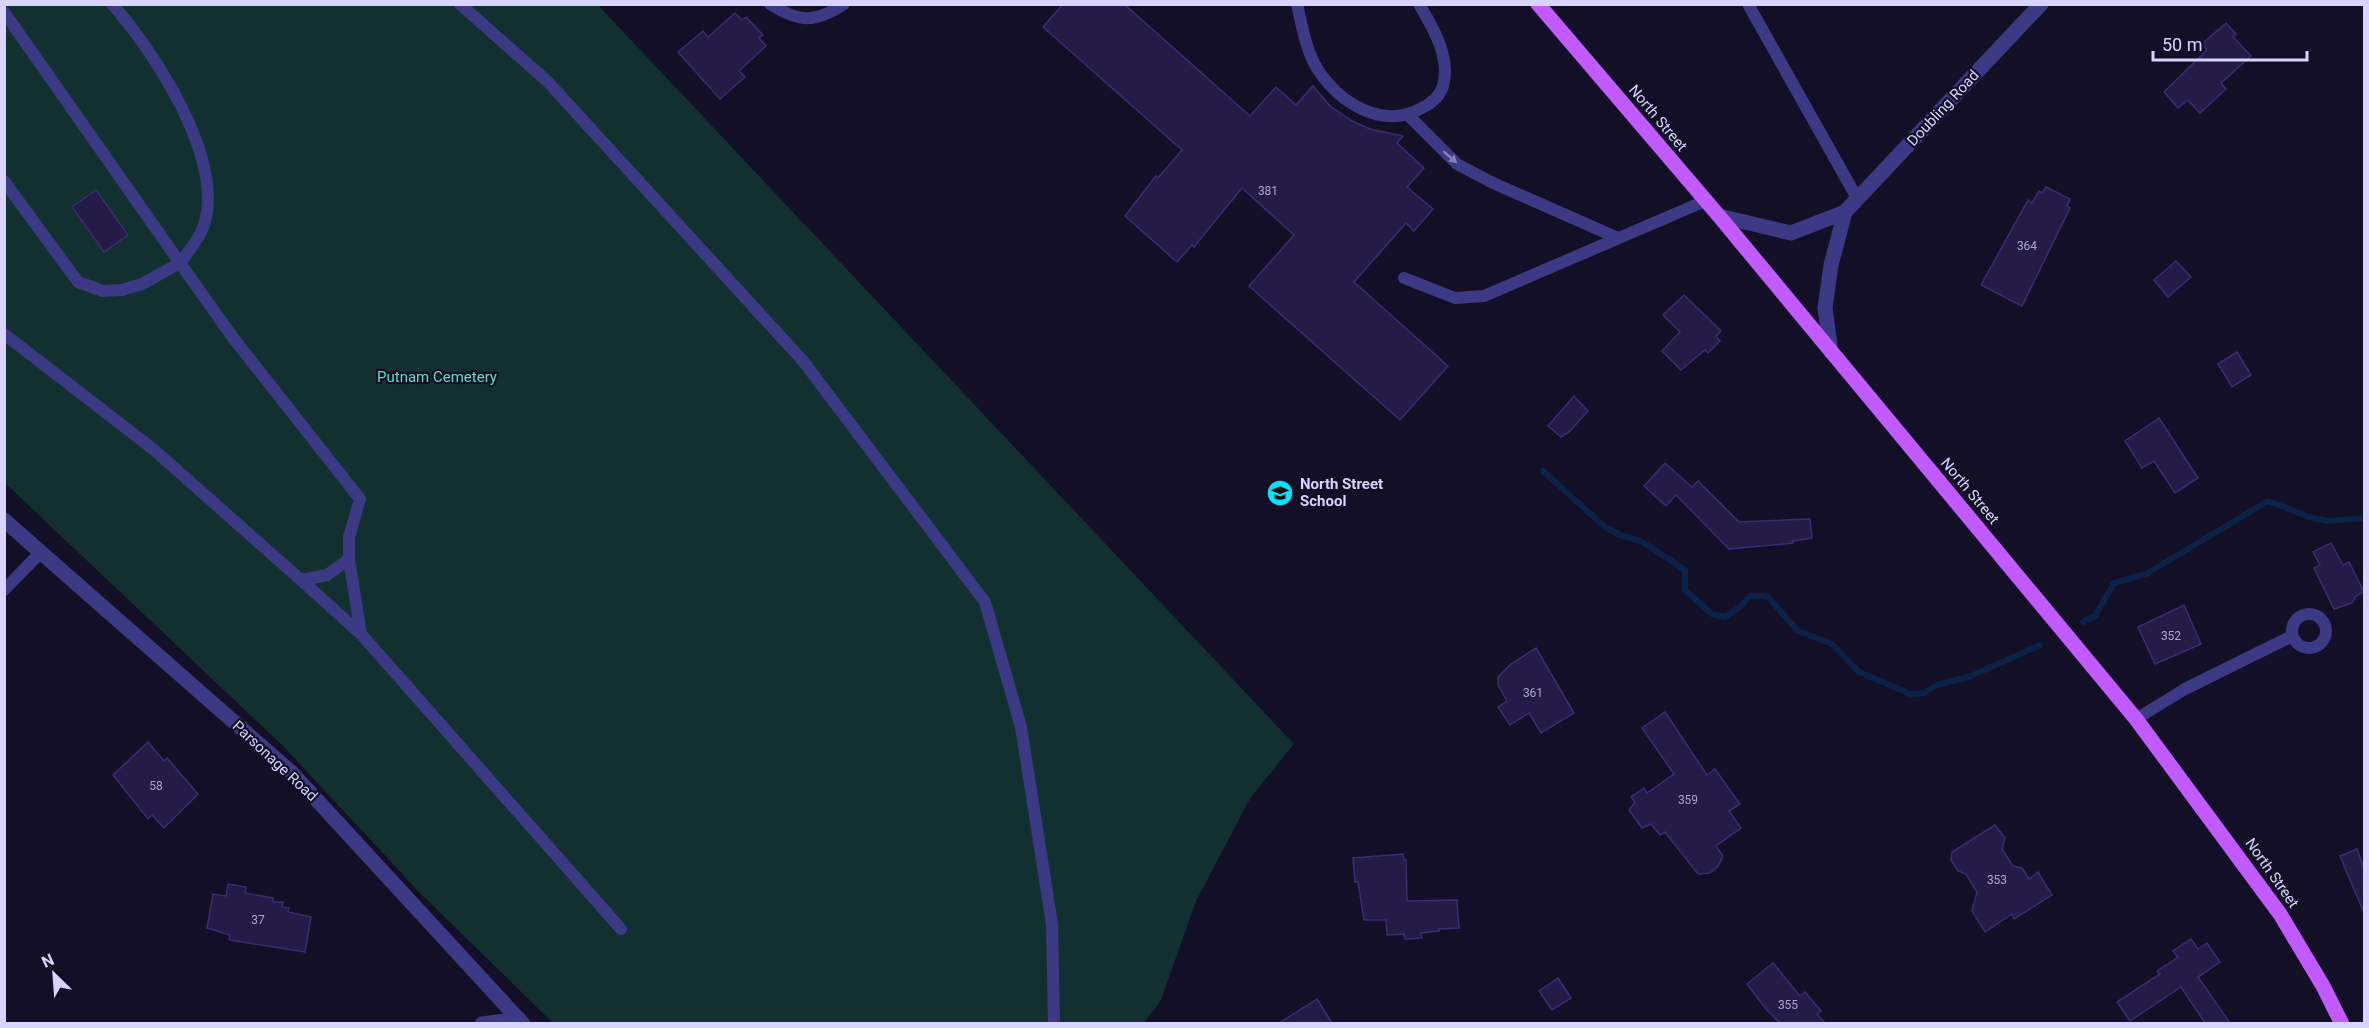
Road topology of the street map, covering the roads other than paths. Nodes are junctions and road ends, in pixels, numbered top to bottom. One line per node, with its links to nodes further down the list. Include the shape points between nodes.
1 (112, 4): 18 (lane, via 139,34 168,82 194,134 204,171 208,205 204,226)
2 (460, 4): 33 (lane, via 548,82 803,361 985,602 1021,727 1052,924)
3 (770, 4): 4 (lane, via 785,14 806,20 827,15)
4 (844, 4)
5 (1297, 4): 11 (lane, via 1305,40 1318,69 1349,105 1385,118)
6 (1419, 4): 11 (lane, via 1436,33 1444,60 1443,86 1432,103)
7 (1538, 4): 14 (main road, North Street)
8 (1748, 4): 13 (lane)
9 (2041, 4): 13 (street, Doubling Road)
10 (4, 12): 18 (lane)
11 (1409, 116): 17 (lane, one-way to 17, via 1457,164)
12 (4, 181): 18 (lane, via 78,282 103,291 122,290)
13 (1857, 198): 15 (street, Doubling Road)
14 (1705, 201): 16 (main road, North Street); 17 (lane)
15 (1845, 212): 16 (street, Doubling Road, via 1791,233); 21 (street, Doubling Road, via 1825,308)
16 (1719, 216): 21 (main road, North Street)
17 (1618, 238): 19 (lane, via 1484,296 1455,298)
18 (180, 264): 24 (lane, via 360,499 349,537)
19 (1404, 278)
20 (4, 334): 25 (lane, via 153,449)
21 (1831, 352): 29 (main road, North Street)
22 (4, 520): 23 (street, Parsonage Road)
23 (41, 552): 26 (lane); 31 (street, Parsonage Road, via 292,773)
24 (349, 559): 25 (lane, via 327,575); 27 (lane)
25 (301, 579): 27 (lane)
26 (4, 590)
27 (362, 634): 30 (lane)
28 (2292, 636): 29 (lane, via 2185,689)
29 (2136, 719): 34 (main road, North Street, via 2280,914)
30 (621, 929)
31 (521, 1021): 32 (street)
32 (482, 1023)
33 (1054, 1023)
34 (2342, 1023)

